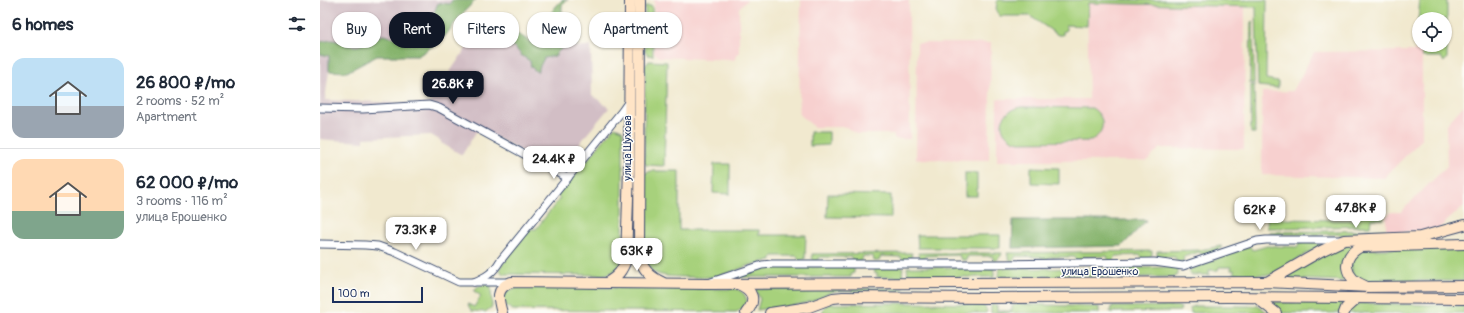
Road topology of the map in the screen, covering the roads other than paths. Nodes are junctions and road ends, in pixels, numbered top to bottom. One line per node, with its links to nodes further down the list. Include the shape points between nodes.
1 (630, 0): 3 (main road, улица Шухова)
2 (640, 0): 16 (main road, улица Шухова, via 639,256 646,272 656,280)
3 (629, 100): 5 (street); 15 (main road, улица Шухова, via 626,260 623,270)
4 (320, 108): 5 (street, via 363,109 429,105)
5 (568, 178): 11 (street)
6 (1464, 221): 7 (street)
7 (1459, 227): 8 (main road, via 1420,237)
8 (1344, 240): 17 (main road); 18 (street, улица Ерошенко, via 1261,240 1182,266 1154,262 772,264 762,265)
9 (320, 244): 12 (street, улица Ерошенко, via 378,246 460,282)
10 (1464, 244): 21 (main road, via 1360,247 1348,257 1347,270 1354,280)
11 (496, 269): 12 (street); 13 (street); 14 (street, via 500,277)
12 (474, 282): 13 (street, улица Ерошенко)
13 (496, 282): 14 (street, улица Ерошенко); 25 (street)
14 (511, 282): 15 (main road, улица Ерошенко); 25 (main road, via 504,285 500,291)
15 (608, 282): 16 (main road, улица Ерошенко)
16 (666, 283): 18 (main road, улица Ерошенко)
17 (1263, 283): 19 (main road, улица Ерошенко); 21 (main road, улица Ерошенко); 22 (main road)
18 (708, 284): 19 (main road, улица Ерошенко)
19 (737, 284): 26 (main road, via 750,291 753,298)
20 (1464, 286): 21 (main road, улица Ерошенко)
21 (1368, 287)
22 (1257, 298): 23 (main road); 27 (main road, via 843,297 809,307); 28 (main road)
23 (1357, 298): 24 (main road); 29 (main road)
24 (1464, 299)
25 (502, 307)
26 (746, 313)
27 (770, 313)
28 (1276, 313)
29 (1344, 313)

